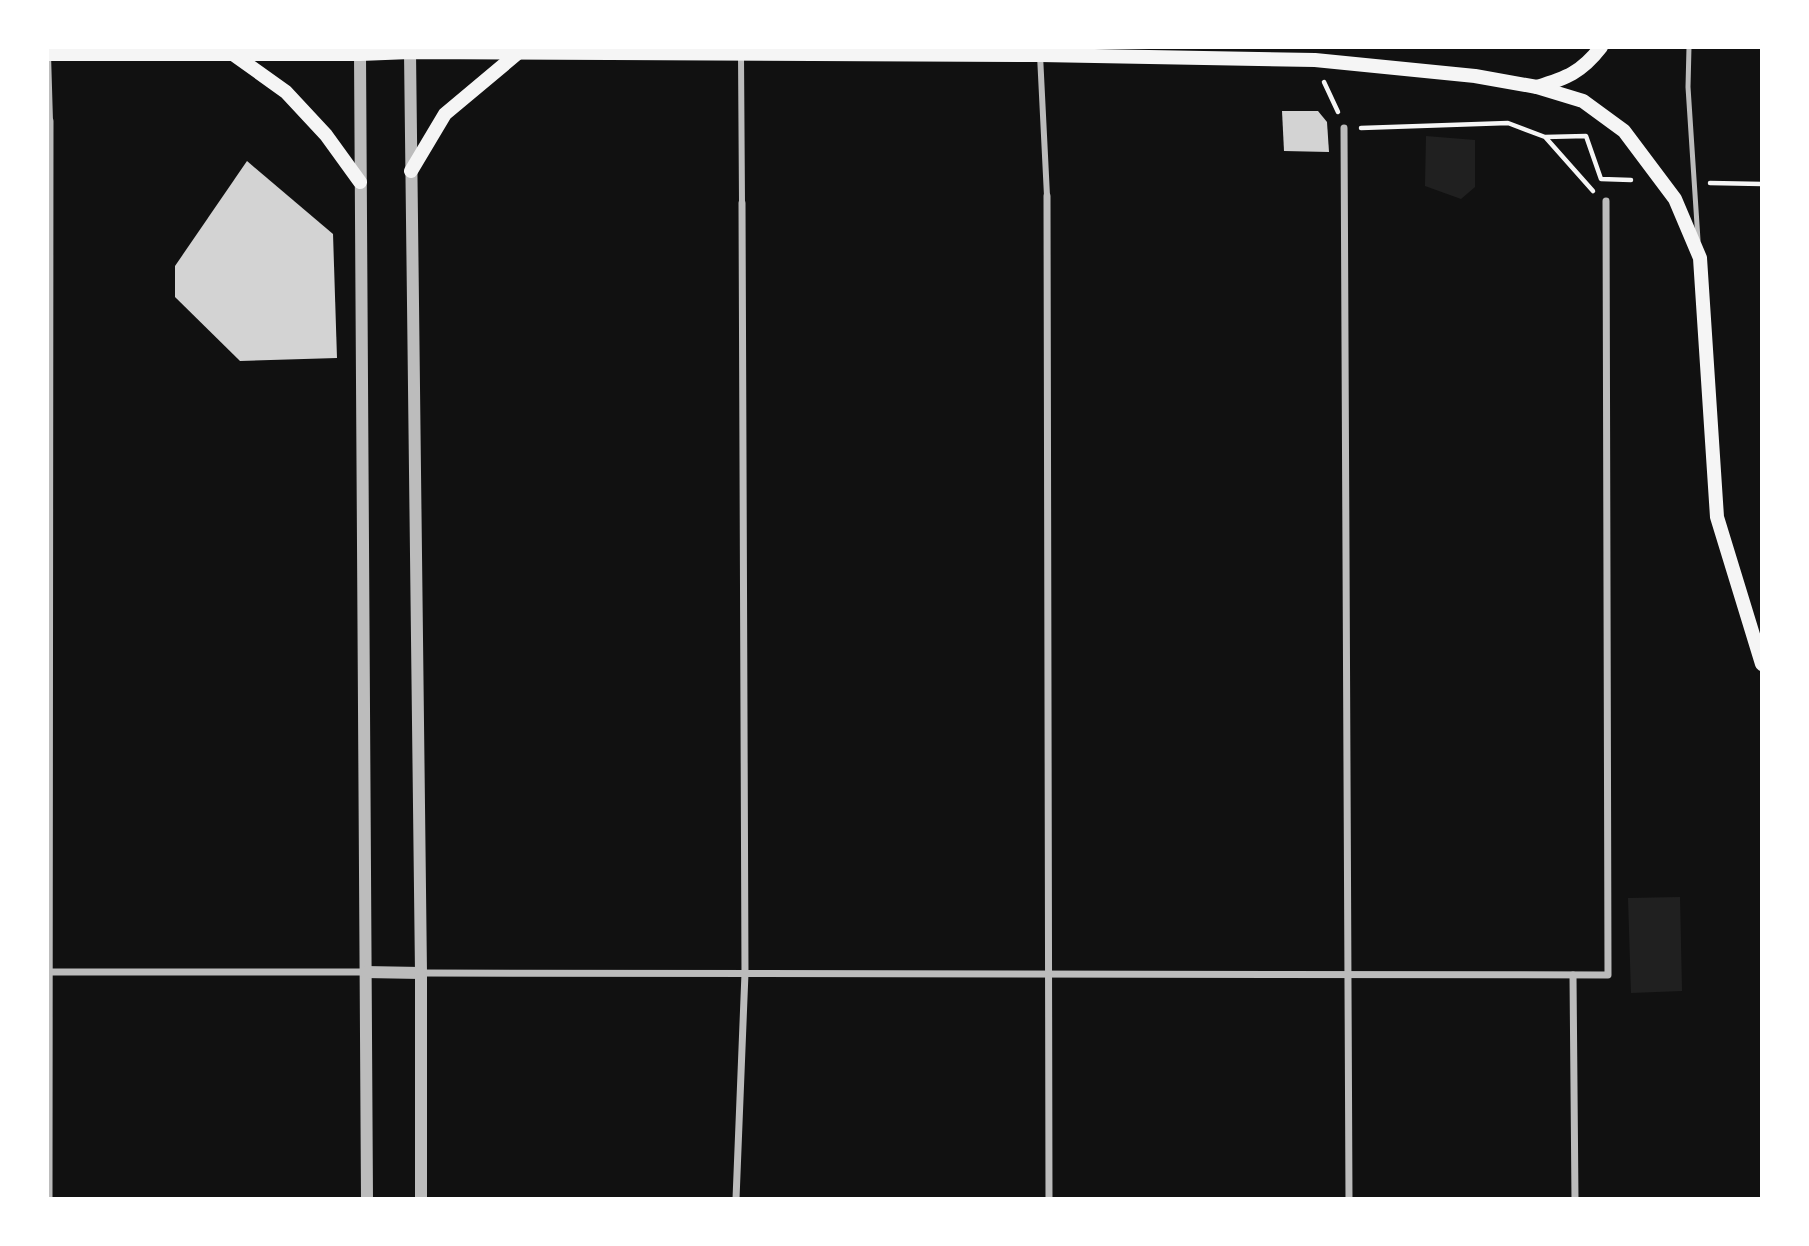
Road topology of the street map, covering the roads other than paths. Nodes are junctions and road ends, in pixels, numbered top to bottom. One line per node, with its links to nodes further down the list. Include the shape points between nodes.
1 (1601, 47): 10 (main road, via 1570,76)
2 (1689, 47): 18 (lane)
3 (409, 49): 4 (main road); 5 (main road); 13 (street)
4 (362, 51): 7 (main road); 14 (street)
5 (519, 52): 8 (main road); 13 (main road, via 445,114)
6 (48, 54): 7 (main road); 11 (street)
7 (233, 54): 14 (main road, via 286,92 326,135)
8 (741, 54): 9 (main road); 17 (street)
9 (1040, 55): 10 (main road, via 1315,60); 15 (street)
10 (1537, 87): 18 (main road, via 1583,102 1624,131 1675,199)
11 (50, 121): 20 (street)
12 (1345, 128): 25 (street)
13 (411, 171): 22 (street)
14 (360, 182): 21 (street)
15 (1047, 196): 24 (street)
16 (1606, 201): 26 (street, via 1608,975)
17 (742, 203): 23 (street)
18 (1700, 258): 19 (main road, via 1717,517)
19 (1762, 664)
20 (48, 972): 21 (street); 27 (street)
21 (365, 972): 22 (street); 28 (street)
22 (421, 973): 23 (street); 29 (street)
23 (745, 973): 24 (street); 30 (street)
24 (1050, 974): 25 (street); 31 (street)
25 (1349, 974): 26 (street); 32 (street)
26 (1573, 975): 33 (street)
27 (49, 1199)
28 (366, 1199)
29 (421, 1199)
30 (736, 1199)
31 (1049, 1199)
32 (1349, 1199)
33 (1575, 1199)

